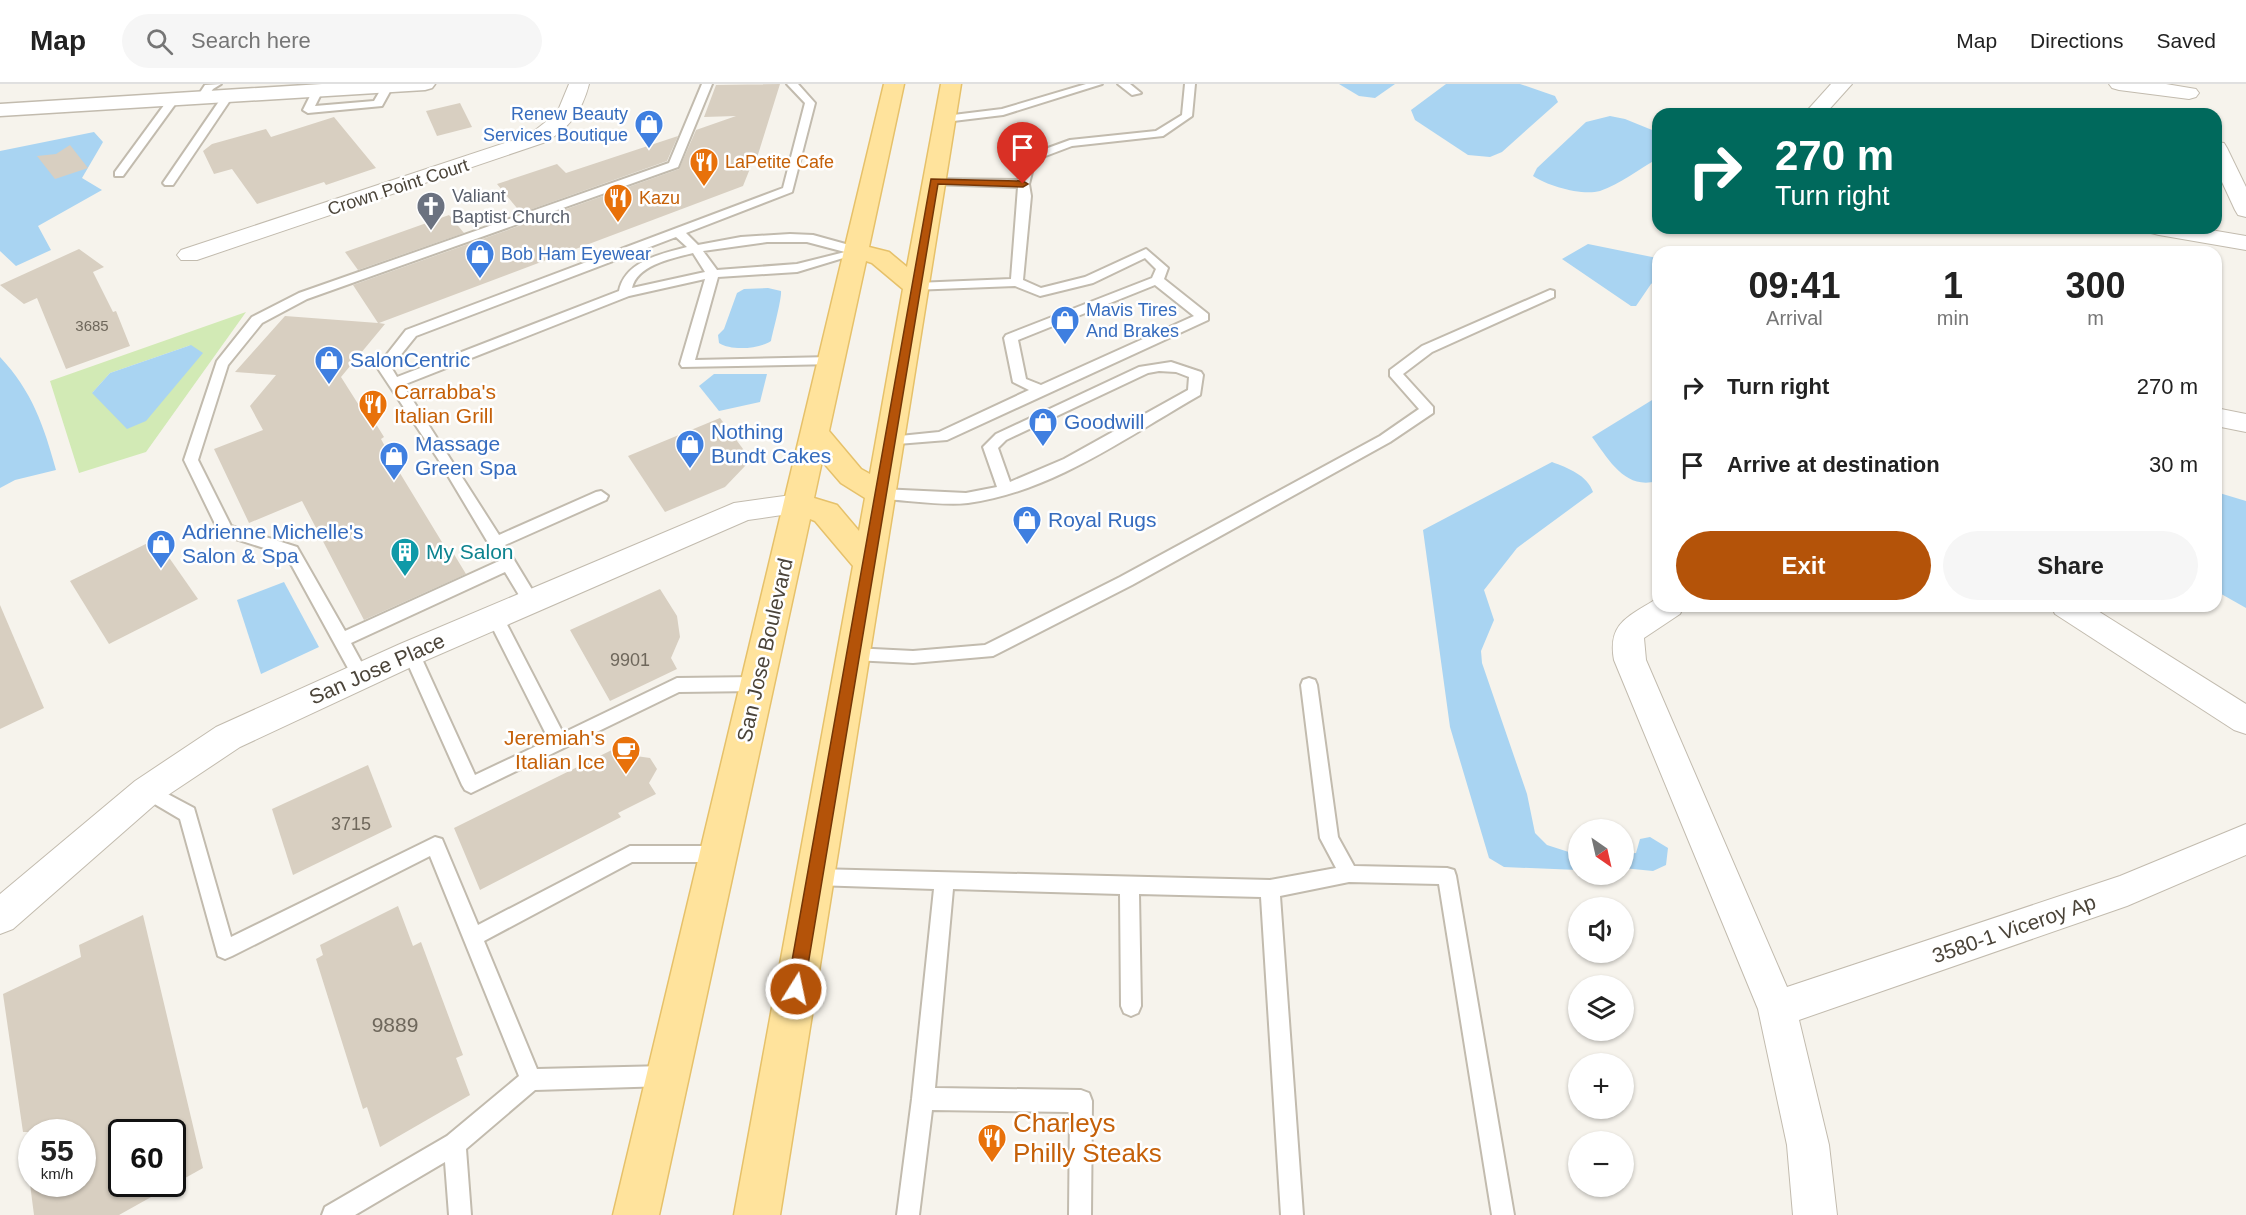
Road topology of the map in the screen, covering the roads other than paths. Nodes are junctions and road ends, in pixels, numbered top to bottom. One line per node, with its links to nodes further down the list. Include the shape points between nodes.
1 (425, 84): 13 (street)
2 (579, 84): 31 (street, Crown Point Court, via 575,102 563,121 536,140)
3 (707, 84): 56 (lane, via 674,165 303,296 257,320 222,364 190,460 225,530 292,551)
4 (792, 84): 26 (lane, via 810,103 788,190)
5 (894, 84): 30 (main road, San Jose Boulevard)
6 (951, 84): 19 (main road)
7 (1097, 84): 19 (lane, via 1003,112)
8 (1123, 84): 14 (lane)
9 (1190, 84): 24 (lane, via 1187,116 1160,134 1070,143 1030,158)
10 (1842, 84): 16 (street)
11 (2119, 84): 12 (street)
12 (2186, 88): 17 (street)
13 (212, 90): 15 (street); 23 (lane)
14 (1136, 93)
15 (174, 99): 18 (street); 21 (lane)
16 (1820, 108)
17 (2196, 108)
18 (0, 110)
19 (945, 118): 22 (main road)
20 (2222, 160): 25 (street)
21 (119, 174)
22 (934, 181): 24 (lane); 35 (main road)
23 (169, 183)
24 (1023, 184): 34 (lane)
25 (2246, 210)
26 (678, 232): 29 (lane); 39 (lane, via 411,333 384,367)
27 (2194, 234): 28 (street)
28 (2246, 243)
29 (696, 249): 30 (lane, via 808,238); 32 (lane); 36 (lane, via 653,260 629,277)
30 (857, 252): 32 (lane, via 797,268); 35 (main road, via 880,257); 38 (main road, San Jose Boulevard)
31 (189, 255)
32 (713, 274): 36 (lane); 38 (lane, via 687,364)
33 (1157, 280): 34 (lane, via 1162,268 1146,254 1089,280 1040,292); 40 (lane, via 1011,338 1020,382); 40 (lane, via 1203,317)
34 (1017, 282): 35 (lane)
35 (916, 287): 44 (main road)
36 (625, 293): 39 (lane)
37 (1551, 294): 58 (lane, via 1427,349 1395,373 1428,410 1385,440 1126,581 987,651 913,657)
38 (831, 361): 43 (main road, San Jose Boulevard)
39 (394, 383): 49 (lane)
40 (1041, 390): 44 (lane, via 942,437)
41 (2222, 418): 42 (street)
42 (2246, 423)
43 (816, 434): 46 (main road, via 851,476); 48 (main road, San Jose Boulevard)
44 (890, 442): 46 (main road)
45 (1006, 490): 45 (lane, via 1069,463 1195,392 1197,375 1177,365 1144,370 1001,437 990,447); 46 (lane, via 966,498)
46 (881, 494): 51 (main road)
47 (601, 496): 49 (lane)
48 (799, 504): 51 (main road, via 826,513); 52 (street, San Jose Place, via 744,510); 60 (main road, San Jose Boulevard)
49 (496, 543): 50 (lane)
50 (508, 564): 52 (lane); 56 (lane)
51 (869, 564): 58 (main road)
52 (531, 601): 55 (street, San Jose Place)
53 (1660, 612): 75 (street, via 1630,632 1626,645 1630,660)
54 (2075, 612): 62 (street)
55 (495, 617): 57 (street, San Jose Place); 63 (lane)
56 (341, 640): 59 (lane)
57 (411, 653): 59 (street, San Jose Place); 63 (lane, via 471,785)
58 (854, 654): 68 (main road)
59 (361, 676): 64 (street, San Jose Place, via 228,737)
60 (757, 684): 63 (lane, via 677,685); 66 (main road, San Jose Boulevard)
61 (1309, 685): 67 (lane, via 1329,838)
62 (2246, 721)
63 (559, 743)
64 (147, 791): 72 (street, San Jose Place); 73 (lane, via 188,814 225,950 435,845)
65 (2246, 838): 75 (street, 3580-1 Viceroy Ap, via 2127,890)
66 (718, 854): 73 (lane, via 630,854); 76 (main road, San Jose Boulevard)
67 (1349, 874): 71 (lane); 87 (lane, via 1447,876)
68 (815, 877): 69 (lane); 83 (main road)
69 (944, 880): 70 (lane); 78 (lane)
70 (1129, 886): 71 (lane); 74 (lane)
71 (1270, 889): 86 (lane)
72 (0, 917)
73 (473, 937): 77 (lane)
74 (1131, 1006)
75 (1777, 1008): 88 (street, via 1808,1145)
76 (669, 1076): 77 (lane); 82 (main road, San Jose Boulevard)
77 (531, 1080): 79 (lane)
78 (923, 1099): 84 (lane); 85 (lane, via 1081,1101)
79 (455, 1144): 80 (lane); 81 (lane)
80 (333, 1215)
81 (460, 1215)
82 (636, 1215)
83 (757, 1215)
84 (908, 1215)
85 (1080, 1215)
86 (1292, 1215)
87 (1503, 1215)
88 (1815, 1215)

